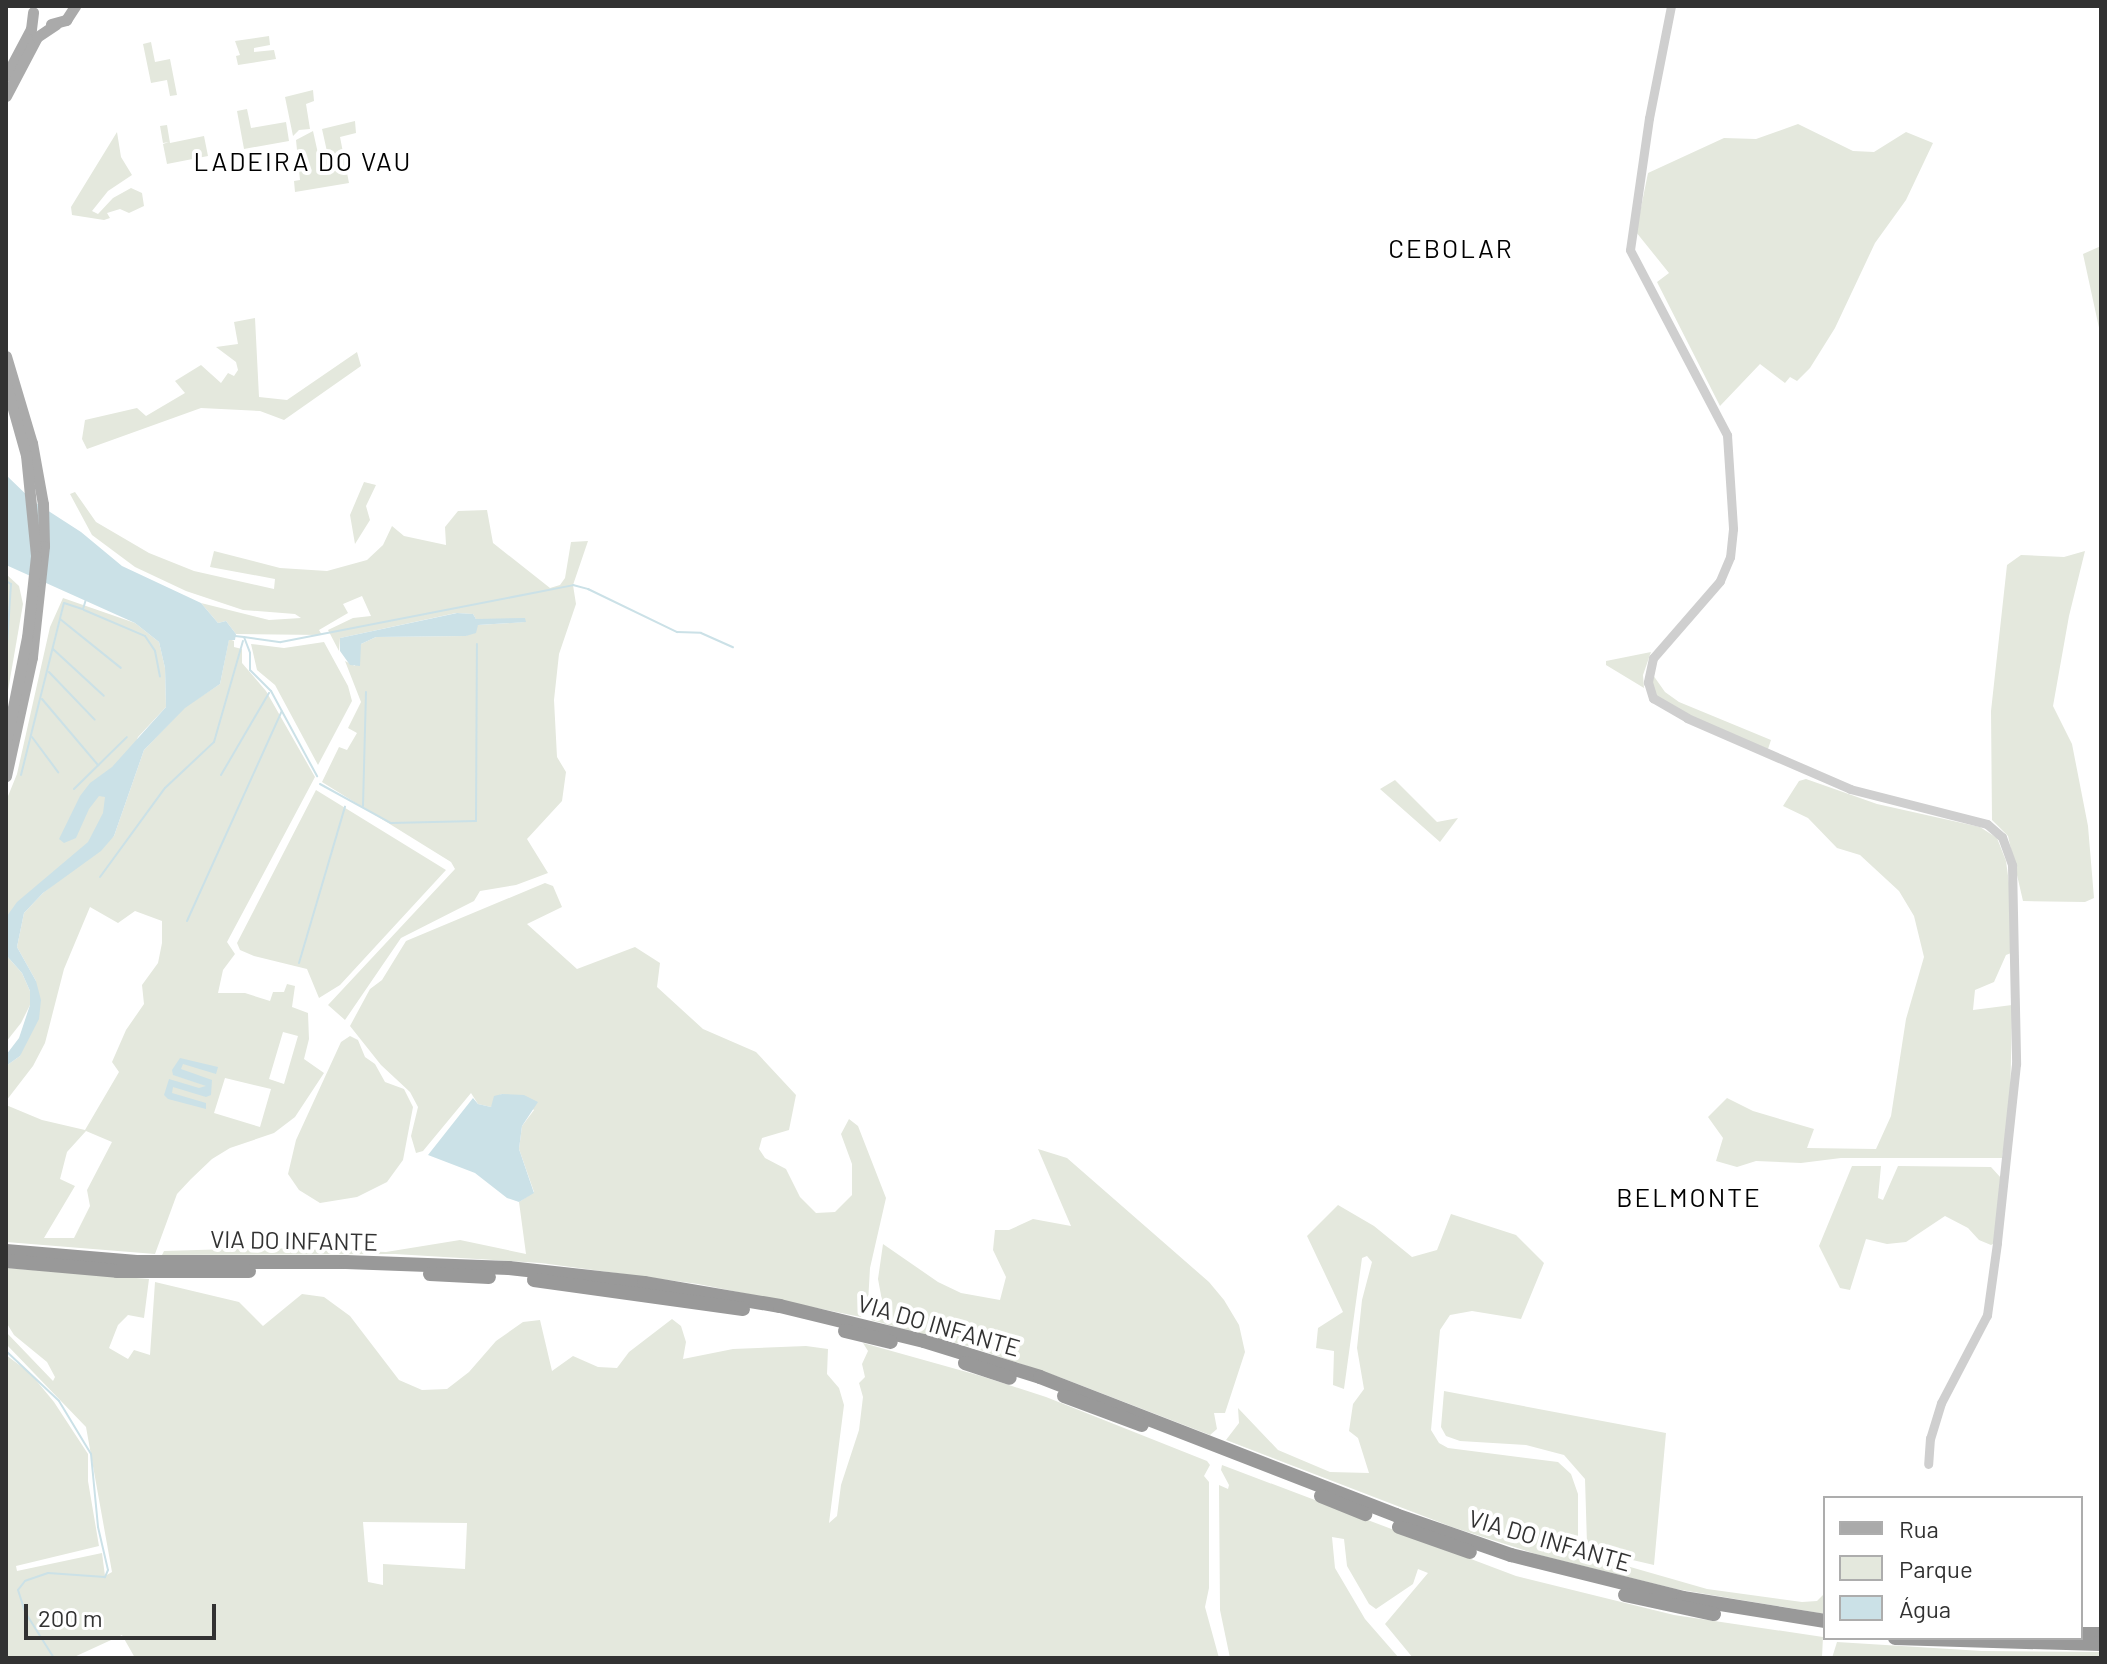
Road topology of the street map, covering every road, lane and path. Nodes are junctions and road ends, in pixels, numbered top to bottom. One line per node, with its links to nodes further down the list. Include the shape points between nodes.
1 (75, 6): 4 (main road, via 71,16)
2 (1671, 6): 16 (street, via 1630,250 1727,435 1733,529 1720,581 1653,658 1648,682 1653,698 1850,789 1987,824 2002,837 2012,865 2016,1064 1987,1315 1941,1403)
3 (32, 9): 4 (main road, via 43,22); 5 (main road, via 31,29)
4 (56, 24): 6 (main road, via 37,37)
5 (6, 76)
6 (6, 96)
7 (6, 356): 9 (main road, via 32,443)
8 (6, 384): 9 (main road)
9 (38, 503): 10 (main road)
10 (38, 585): 11 (main road); 12 (main road, via 32,657)
11 (6, 742)
12 (6, 776)
13 (6, 1251): 15 (highway, VIA DO INFANTE)
14 (6, 1261): 15 (highway, VIA DO INFANTE, via 89,1269)
15 (190, 1266): 17 (highway, VIA DO INFANTE, via 401,1263 509,1268 685,1289 820,1315 953,1349 1067,1387 1511,1555 1683,1598); 18 (highway, VIA DO INFANTE, via 517,1279 678,1298 798,1320 1020,1381 1506,1563 1677,1607)
16 (1928, 1464)
17 (1823, 1621)
18 (1823, 1631)
19 (1964, 1640): 20 (highway)
20 (2101, 1644)

